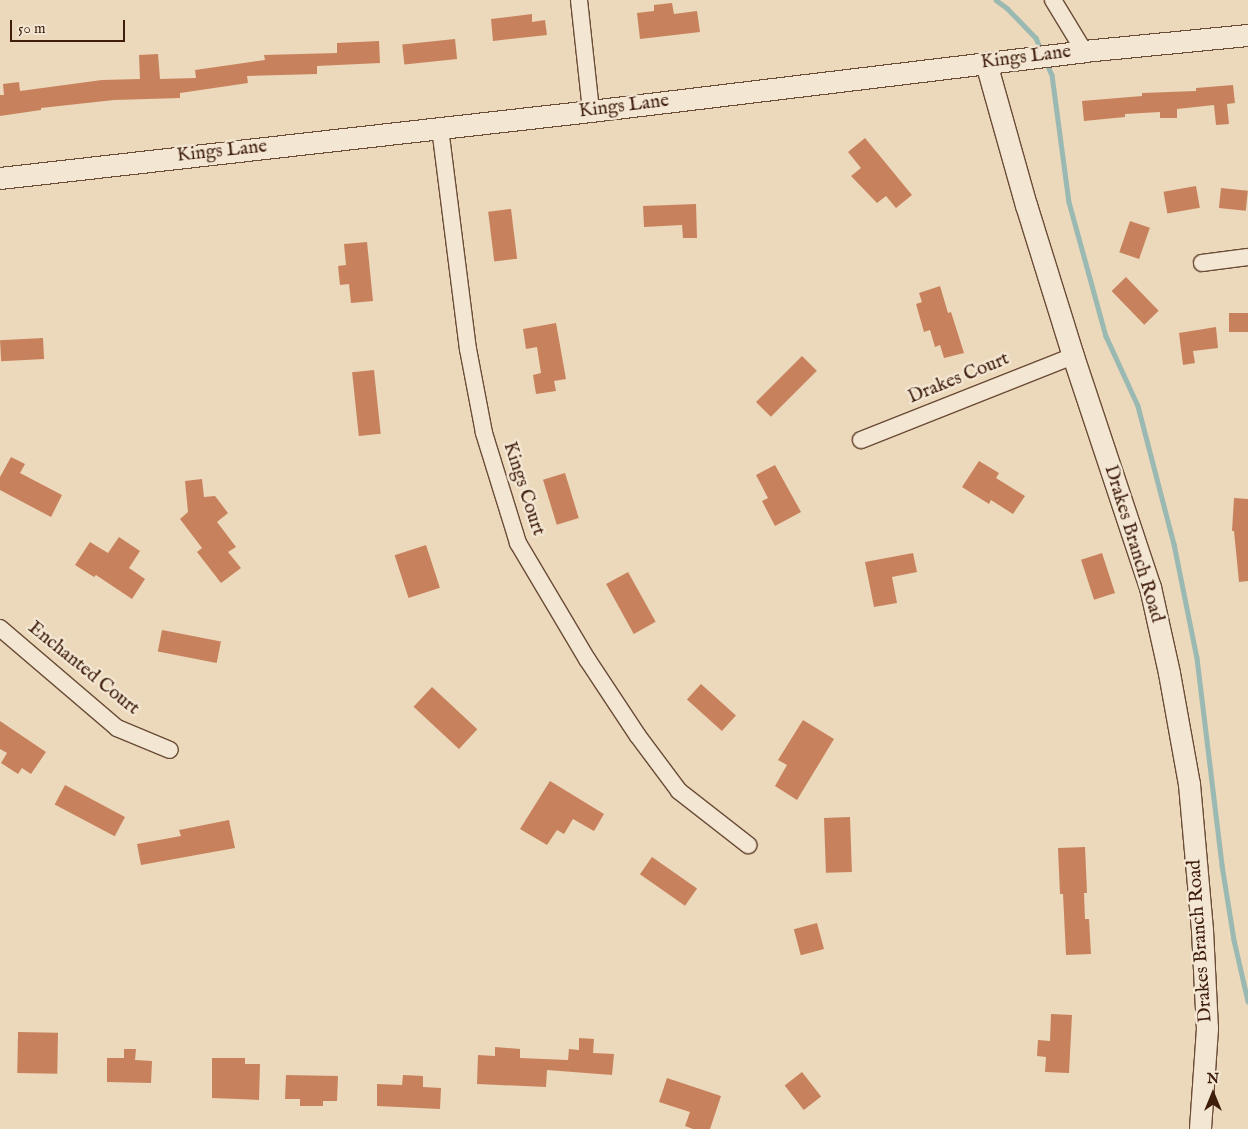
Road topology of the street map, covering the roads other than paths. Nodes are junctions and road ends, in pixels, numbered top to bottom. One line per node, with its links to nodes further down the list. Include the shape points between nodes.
1 (579, 0): 6 (street)
2 (1053, 0): 4 (street)
3 (1248, 35): 4 (street, Kings Lane)
4 (1084, 51): 5 (street, Kings Lane)
5 (986, 63): 6 (street, Kings Lane); 11 (street, Drakes Branch Road)
6 (591, 111): 7 (street, Kings Lane)
7 (440, 128): 8 (street, Kings Lane); 15 (street, Kings Court, via 468,349 484,433 518,543 587,659 679,791)
8 (0, 178)
9 (1248, 257): 10 (street)
10 (1202, 262)
11 (1073, 356): 12 (street, Drakes Court); 16 (street, Drakes Branch Road, via 1150,588 1188,784 1208,1028)
12 (861, 440)
13 (0, 628): 14 (street, Enchanted Court, via 117,728)
14 (170, 750)
15 (748, 845)
16 (1200, 1129)

